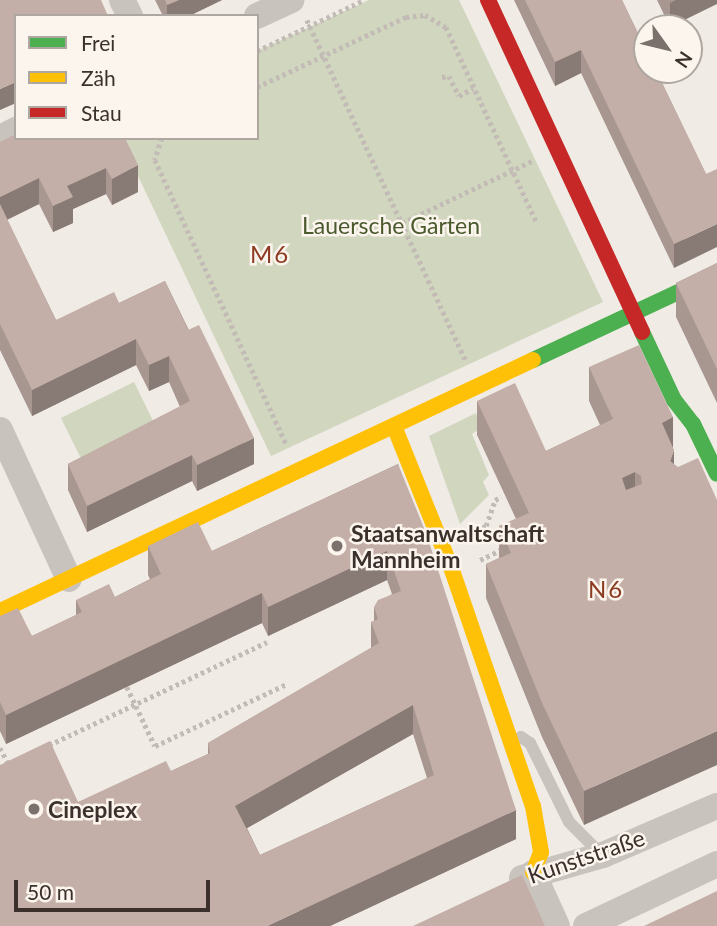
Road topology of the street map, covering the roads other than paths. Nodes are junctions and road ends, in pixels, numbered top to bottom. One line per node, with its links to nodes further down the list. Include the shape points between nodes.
1 (292, 0): 3 (street)
2 (488, 0): 5 (street)
3 (259, 15)
4 (717, 274): 5 (street)
5 (634, 313): 6 (street); 8 (street, via 674,400 694,424)
6 (394, 426): 9 (street); 11 (street)
7 (0, 430): 9 (street)
8 (714, 475)
9 (69, 579): 10 (street)
10 (0, 611)
11 (508, 726): 12 (lane); 13 (street)
12 (536, 740): 13 (lane); 15 (lane, via 569,822)
13 (521, 770): 17 (street, via 540,830 541,852)
14 (717, 806): 15 (street, Kunststraße)
15 (603, 855): 17 (street, Kunststraße)
16 (717, 864): 20 (street)
17 (533, 873): 18 (street, Kunststraße); 19 (street)
18 (500, 887)
19 (557, 926)
20 (586, 926)

